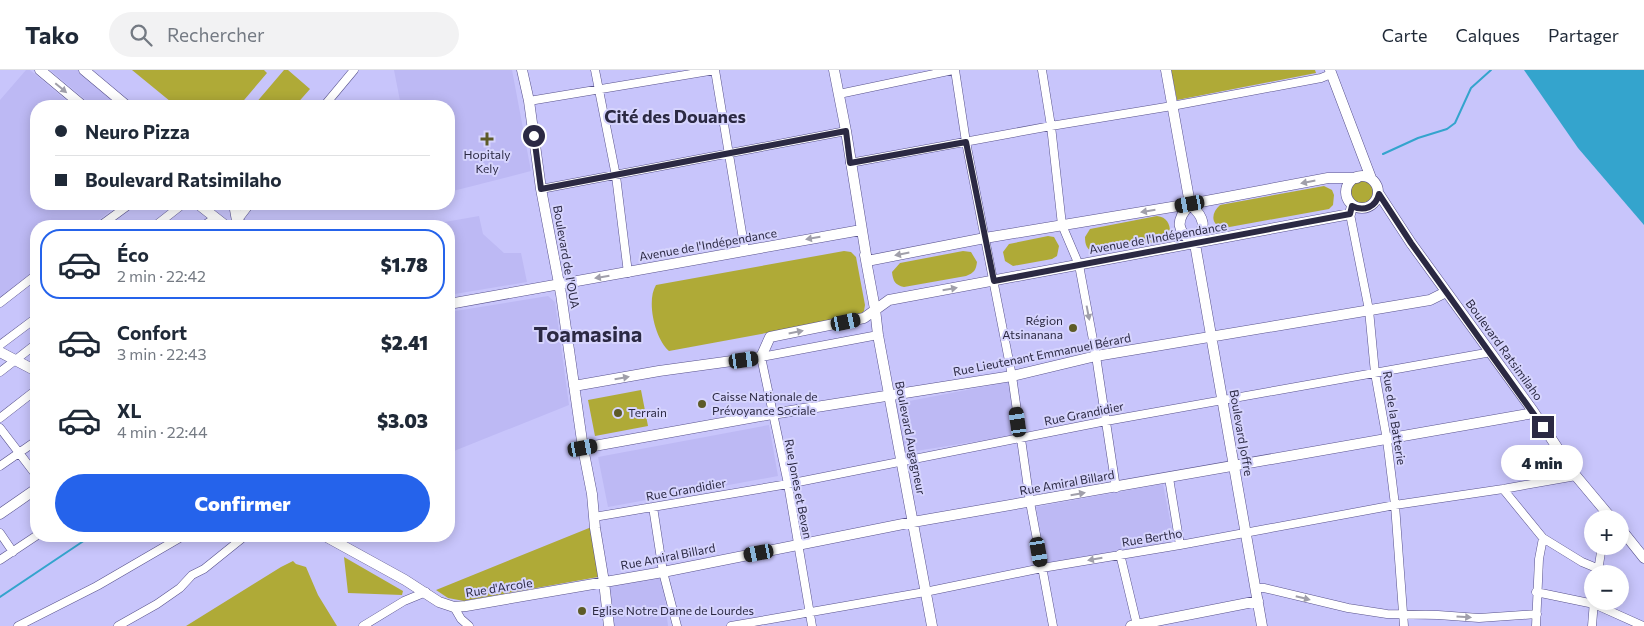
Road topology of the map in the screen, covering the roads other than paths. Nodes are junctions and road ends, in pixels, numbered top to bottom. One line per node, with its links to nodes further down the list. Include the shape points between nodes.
1 (40, 70): 14 (street, one-way to 14)
2 (84, 70): 15 (street)
3 (354, 70): 16 (street)
4 (522, 70): 17 (street, Boulevard de l'OUA)
5 (595, 70): 12 (street)
6 (715, 70): 12 (street); 22 (street)
7 (834, 70): 13 (street, Boulevard Augagneur)
8 (954, 70): 13 (street); 21 (street)
9 (1042, 70): 19 (street)
10 (1166, 70): 18 (street)
11 (1331, 72): 18 (street, via 1321,78); 26 (street)
12 (599, 90): 17 (street); 24 (street)
13 (839, 94): 20 (street, Boulevard Augagneur)
14 (76, 100)
15 (119, 100)
16 (329, 100)
17 (529, 101): 27 (street, Boulevard de l'OUA)
18 (1172, 106): 19 (street); 29 (street)
19 (1051, 126): 21 (street); 41 (street)
20 (846, 131): 22 (street); 23 (street, Boulevard Augagneur)
21 (966, 142): 23 (street); 43 (street)
22 (729, 155): 24 (street); 45 (street)
23 (850, 163): 42 (street, Boulevard Augagneur)
24 (616, 176): 27 (street); 48 (street)
25 (1357, 178): 26 (street); 29 (street, one-way to 29, via 1328,178); 34 (street, via 1352,179 1346,188)
26 (1371, 178): 28 (street)
27 (541, 189): 51 (street, Boulevard de l'OUA)
28 (1379, 194): 34 (street, via 1375,203 1367,208); 52 (street, Boulevard Ratsimilaho)
29 (1190, 204): 41 (street, one-way to 41); 44 (street, via 1203,221 1202,232); 44 (street, via 1180,215 1179,226 1183,236)
30 (122, 210): 36 (street)
31 (175, 210): 37 (street)
32 (205, 210): 35 (street)
33 (245, 210): 40 (street)
34 (1351, 210): 44 (street, Avenue de l'Indépendance); 56 (street, Rue de la Batterie)
35 (215, 218): 38 (street); 39 (street)
36 (108, 220)
37 (163, 220)
38 (212, 220)
39 (220, 220)
40 (238, 220)
41 (1062, 225): 43 (street); 47 (street)
42 (861, 230): 45 (street, Avenue de l'Indépendance, one-way to 45); 46 (street, Boulevard Augagneur)
43 (985, 238): 46 (street, one-way to 46); 50 (street)
44 (1195, 244): 47 (street, Avenue de l'Indépendance); 59 (street, Boulevard Joffre)
45 (745, 251): 48 (street, Avenue de l'Indépendance)
46 (866, 257): 55 (street, Boulevard Augagneur)
47 (1079, 265): 50 (street, Avenue de l'Indépendance); 64 (street, one-way to 64)
48 (628, 272): 51 (street, Avenue de l'Indépendance, one-way to 51)
49 (30, 280): 53 (street)
50 (994, 281): 55 (street, Avenue de l'Indépendance, one-way to 50, via 888,300); 70 (street)
51 (559, 284): 54 (street, Avenue de l'Indépendance); 71 (street, Boulevard de l'OUA)
52 (1446, 292): 56 (street, Rue Lieutenant Emmanuel Bérard, via 1430,300); 62 (street, Boulevard Ratsimilaho)
53 (0, 303)
54 (455, 303)
55 (875, 309): 58 (street, Boulevard Augagneur); 65 (street, Avenue de l'Indépendance, one-way to 55, via 770,337 864,318)
56 (1369, 310): 59 (street, Rue Lieutenant Emmanuel Bérard); 69 (street, Rue de la Batterie)
57 (30, 322): 60 (street)
58 (878, 335): 65 (street); 73 (street, Boulevard Augagneur)
59 (1212, 335): 64 (street, Rue Lieutenant Emmanuel Bérard); 74 (street, Boulevard Joffre)
60 (0, 345)
61 (30, 349): 66 (street)
62 (1489, 351): 69 (street, Rue Grandidier); 75 (street, Boulevard Ratsimilaho)
63 (0, 352): 66 (street)
64 (1096, 356): 70 (street, Rue Lieutenant Emmanuel Bérard); 78 (street)
65 (761, 357): 71 (street, one-way to 65); 76 (street, Rue Jones et Bevan)
66 (15, 360): 67 (street); 68 (street)
67 (30, 368)
68 (0, 372)
69 (1375, 373): 74 (street, Rue Grandidier); 81 (street, Rue de la Batterie)
70 (1012, 376): 73 (street, Rue Lieutenant Emmanuel Bérard); 80 (street)
71 (574, 386): 83 (street, Boulevard de l'OUA)
72 (30, 395): 77 (street)
73 (889, 396): 76 (street, Rue Lieutenant Emmanuel Bérard); 85 (street, Boulevard Augagneur)
74 (1223, 400): 78 (street, Rue Grandidier); 87 (street, Boulevard Joffre)
75 (1532, 411): 81 (street, Rue Amiral Billard); 89 (street, Boulevard Ratsimilaho)
76 (772, 414): 83 (street, Rue Lieutenant Emmanuel Bérard); 91 (street, Rue Jones et Bevan)
77 (0, 418)
78 (1106, 422): 80 (street, Rue Grandidier); 92 (street)
79 (0, 428): 84 (street)
80 (1021, 438): 85 (street, Rue Grandidier); 95 (street)
81 (1387, 440): 87 (street, Rue Amiral Billard); 96 (street, Rue de la Batterie)
82 (30, 445): 84 (street)
83 (583, 448): 100 (street, Boulevard de l'OUA)
84 (18, 453): 86 (street); 88 (street)
85 (902, 461): 91 (street, Rue Grandidier); 101 (street, Boulevard Augagneur)
86 (0, 466)
87 (1234, 466): 90 (street, Rue Amiral Billard); 102 (street, Boulevard Joffre)
88 (30, 468)
89 (1576, 476): 93 (street, Rue Bertho); 98 (street, Boulevard Ratsimilaho)
90 (1169, 478): 92 (street, Rue Amiral Billard); 111 (street)
91 (788, 484): 97 (street, Rue Grandidier); 110 (street, Rue Jones et Bevan)
92 (1116, 488): 95 (street, Rue Amiral Billard, one-way to 92)
93 (1503, 489): 96 (street, Rue Bertho); 104 (street)
94 (30, 493): 99 (street)
95 (1030, 502): 101 (street, Rue Amiral Billard); 117 (street)
96 (1394, 505): 102 (street, Rue Bertho); 131 (street, Rue de la Batterie)
97 (653, 507): 100 (street, Rue Grandidier); 118 (street)
98 (1604, 510)
99 (0, 514)
100 (594, 517): 119 (street, Boulevard de l'OUA)
101 (914, 522): 110 (street, Rue Amiral Billard); 122 (street, Boulevard Augagneur)
102 (1246, 532): 111 (street, Rue Bertho); 120 (street, Boulevard Joffre)
103 (0, 533): 112 (street)
104 (1543, 538): 116 (street); 123 (street)
105 (1629, 539): 114 (street)
106 (30, 540): 112 (street)
107 (173, 542): 133 (street, via 97,586)
108 (238, 542): 134 (street, via 192,575 180,588)
109 (336, 542): 121 (street, Rue d'Arcole)
110 (798, 545): 118 (street, Rue Amiral Billard); 129 (street, Rue Jones et Bevan)
111 (1180, 545): 113 (street, Rue Bertho)
112 (13, 552): 115 (street)
113 (1120, 554): 117 (street, Rue Bertho, one-way to 117); 144 (street)
114 (1644, 558)
115 (0, 560)
116 (1587, 565)
117 (1042, 568): 122 (street, Rue Bertho); 143 (street)
118 (663, 572): 119 (street, Rue Amiral Billard); 139 (street)
119 (604, 582): 126 (street, Rue d'Arcole); 138 (street, Boulevard de l'OUA)
120 (1256, 588): 124 (street, Boulevard Joffre); 131 (street, one-way to 131, via 1348,608)
121 (426, 592): 126 (street, Rue d'Arcole, via 439,602); 132 (street)
122 (925, 592): 129 (street, Rue Bertho); 142 (street, Boulevard Augagneur)
123 (1536, 592): 125 (street); 130 (street)
124 (1258, 601): 144 (street); 145 (street, Boulevard Joffre)
125 (1584, 601)
126 (454, 607): 137 (street)
127 (1593, 610): 148 (street)
128 (1609, 610): 149 (street)
129 (810, 613): 140 (street, Rue Bertho); 141 (street, Rue Jones et Bevan)
130 (1537, 614): 131 (street, one-way to 130, via 1479,618); 147 (street)
131 (1403, 615): 146 (street, Rue de la Batterie)
132 (376, 618): 135 (street); 136 (street)
133 (18, 626)
134 (118, 626)
135 (363, 626)
136 (382, 626)
137 (469, 626)
138 (609, 626)
139 (677, 626)
140 (732, 626)
141 (812, 626)
142 (932, 626)
143 (1053, 626)
144 (1134, 626)
145 (1262, 626)
146 (1404, 626)
147 (1536, 626)
148 (1592, 626)
149 (1643, 626)

